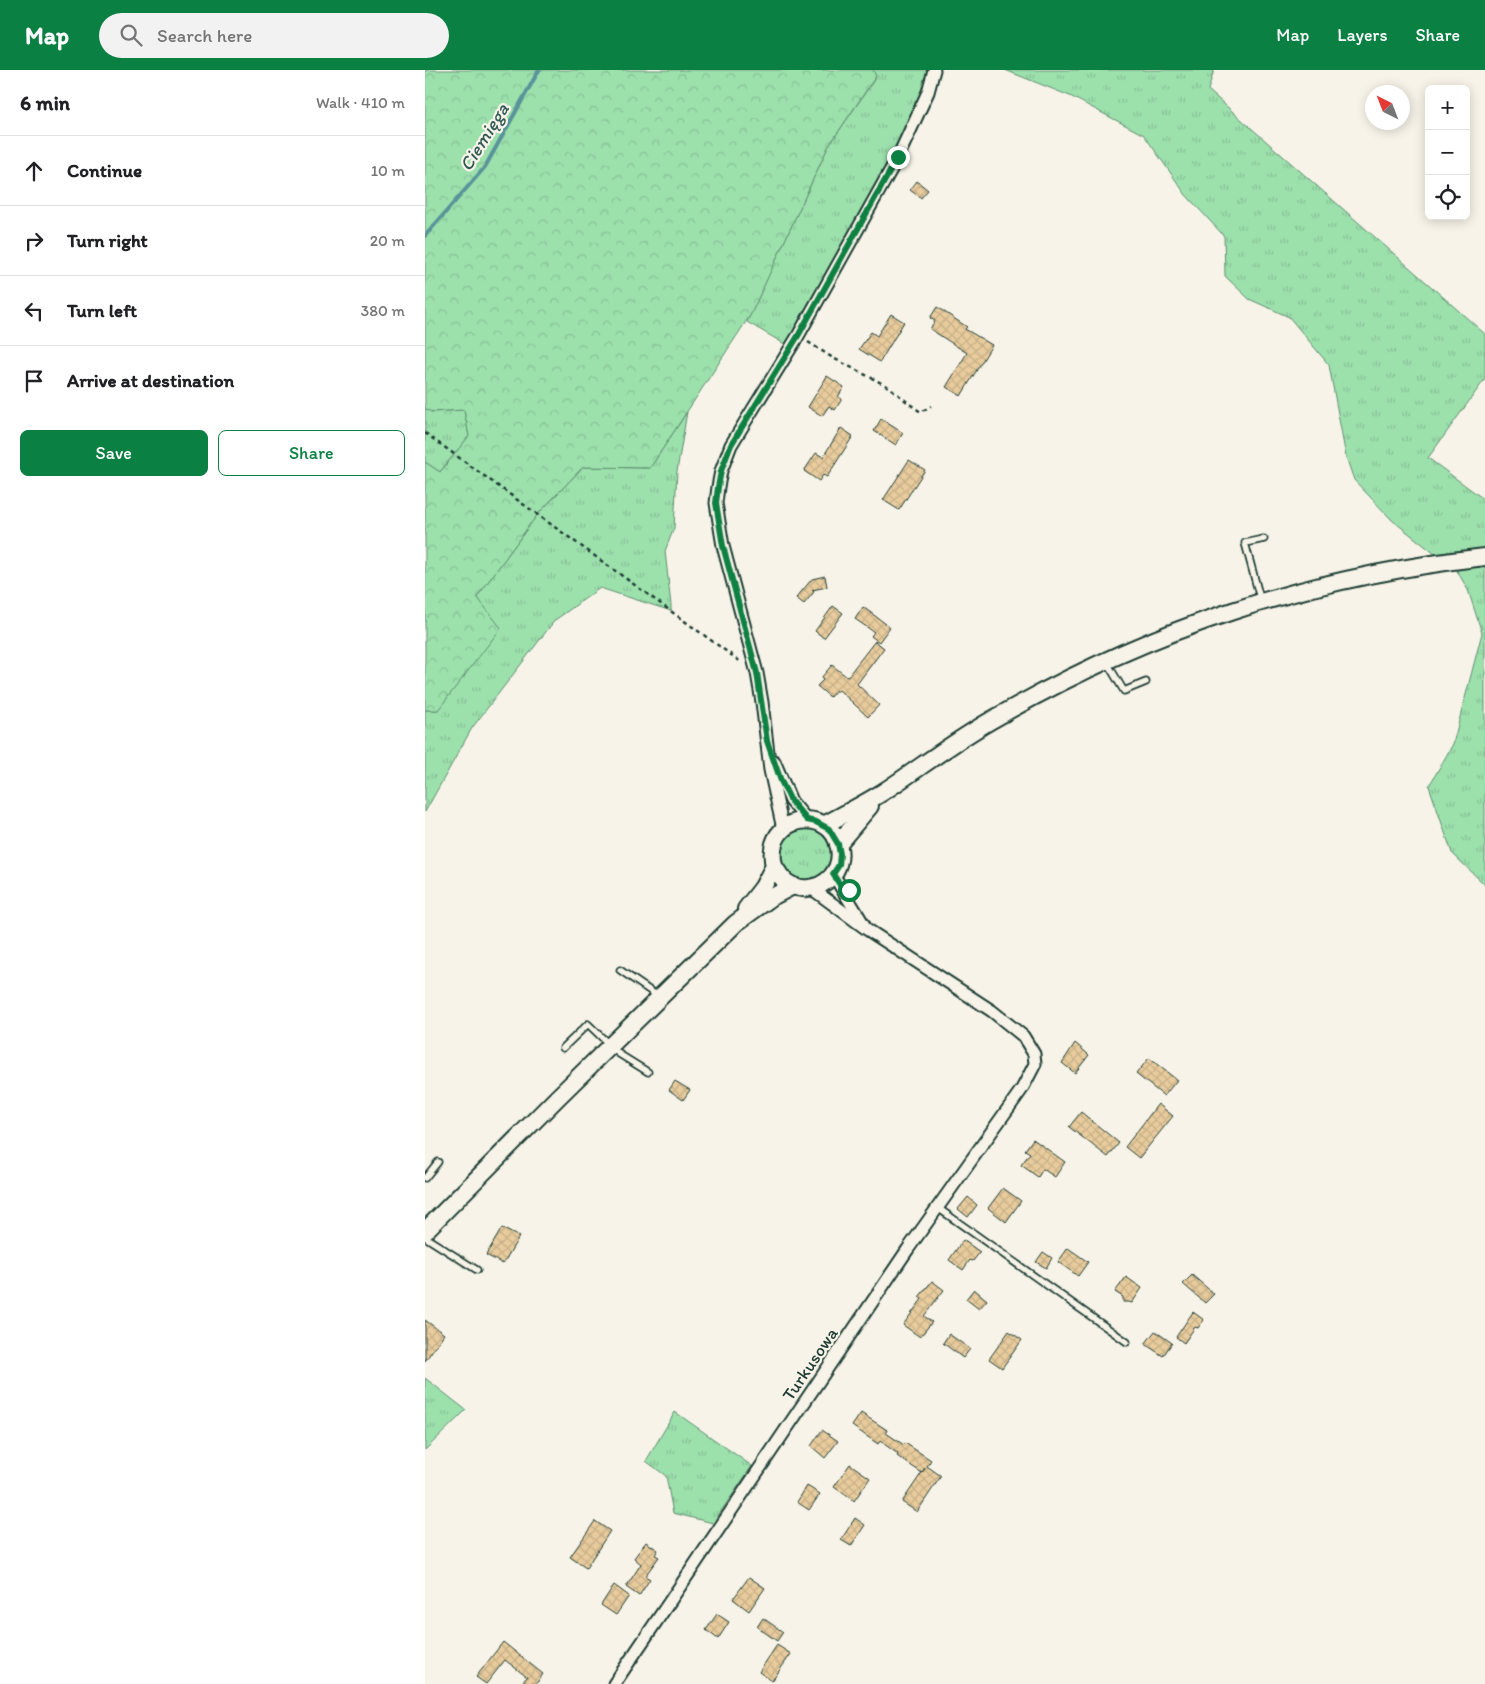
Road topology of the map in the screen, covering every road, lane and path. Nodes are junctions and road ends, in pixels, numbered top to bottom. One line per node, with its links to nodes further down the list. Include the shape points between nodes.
1 (934, 70): 2 (street, via 928,92 902,148)
2 (798, 336): 3 (path, via 889,387 921,412); 9 (street, via 731,445 721,471 716,503 723,546)
3 (931, 406)
4 (425, 433): 9 (path)
5 (1264, 539): 7 (lane, via 1245,543)
6 (1485, 558): 7 (main road, via 1386,572 1325,584)
7 (1261, 602): 8 (main road, via 1189,625)
8 (1105, 660): 10 (lane, via 1124,691); 12 (main road, via 995,718)
9 (757, 673): 11 (street)
10 (1146, 682)
11 (767, 741): 13 (street, via 791,801); 15 (street)
12 (884, 792): 14 (main road); 16 (main road)
13 (807, 820): 14 (main road); 15 (main road)
14 (824, 825): 16 (main road)
15 (783, 829): 17 (main road, via 773,846)
16 (838, 844): 18 (main road, via 839,865)
17 (774, 866): 19 (main road); 21 (main road)
18 (833, 874): 20 (main road, via 824,883); 22 (street)
19 (793, 886): 20 (main road); 21 (main road)
20 (811, 888): 22 (street)
21 (736, 923): 24 (main road)
22 (868, 930): 30 (street, Turkusowa, via 1011,1026 1029,1043 1034,1054 1035,1064 1022,1089)
23 (620, 970): 24 (lane)
24 (659, 997): 25 (main road)
25 (610, 1046): 26 (lane, via 588,1024); 27 (lane); 31 (main road)
26 (563, 1048)
27 (648, 1072)
28 (438, 1162): 29 (lane)
29 (425, 1178)
30 (938, 1208): 34 (lane); 35 (street, Turkusowa)
31 (425, 1232)
32 (425, 1238): 33 (lane)
33 (477, 1270)
34 (1127, 1342)
35 (615, 1684)

